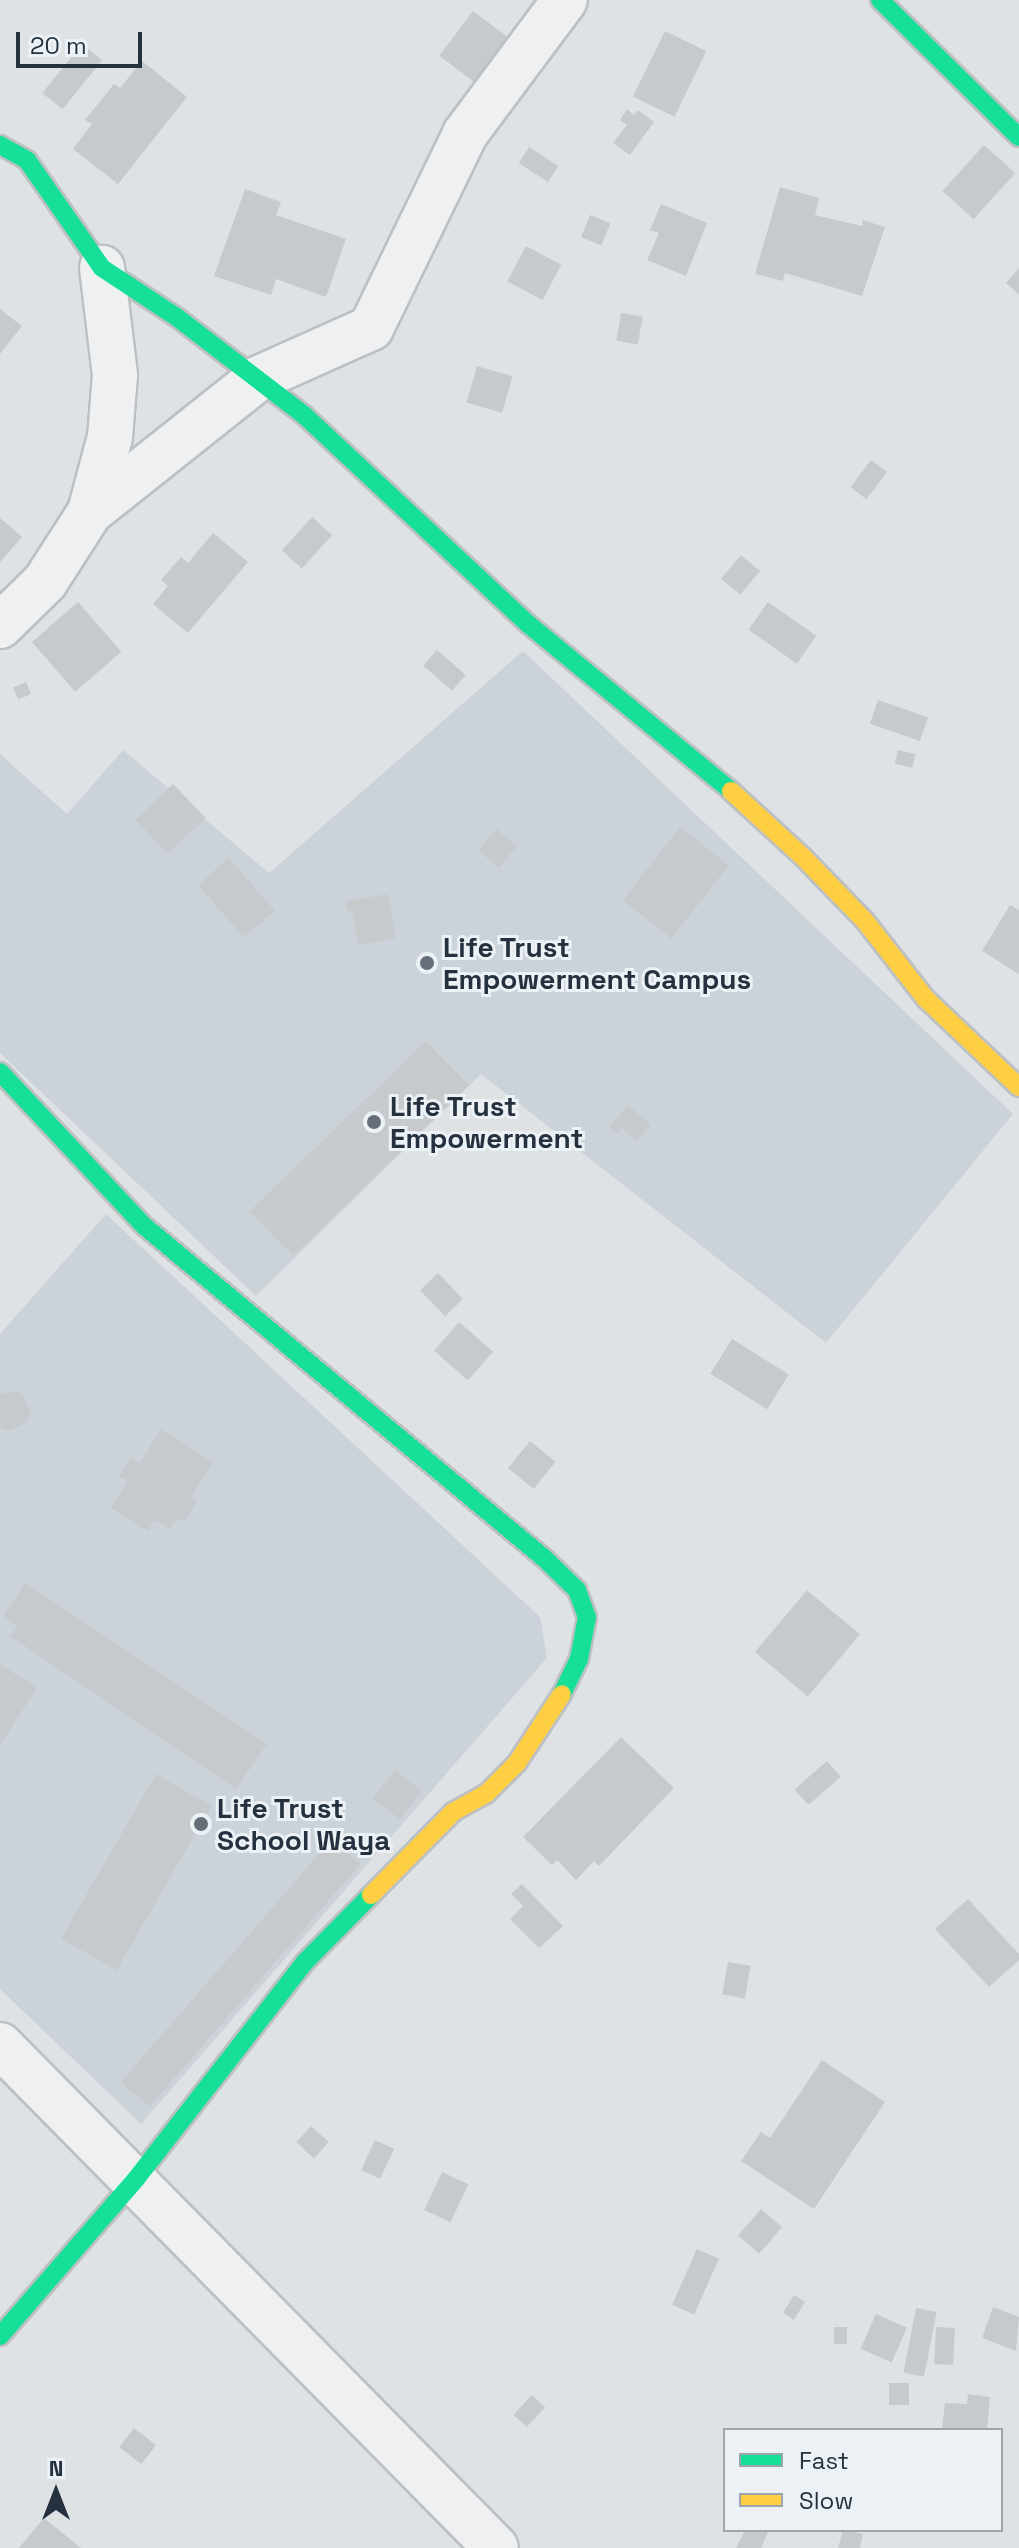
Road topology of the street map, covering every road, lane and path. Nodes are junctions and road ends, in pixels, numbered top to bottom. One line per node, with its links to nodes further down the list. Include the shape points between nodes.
1 (565, 0): 6 (street, via 465,134 371,328)
2 (880, 0): 3 (street)
3 (1019, 137)
4 (0, 145): 5 (street, via 27,160)
5 (102, 268): 6 (street); 7 (street, via 115,375 110,437)
6 (257, 379): 7 (street); 10 (street, via 316,426 528,624 804,858 865,921 926,999)
7 (90, 512): 8 (street, via 45,582)
8 (0, 626)
9 (0, 1072): 12 (street, via 143,1225 544,1558 577,1590 587,1617 579,1659 555,1708 517,1763 486,1794 453,1812 305,1962)
10 (1019, 1087)
11 (0, 2045): 12 (street)
12 (136, 2179): 13 (street); 14 (street)
13 (0, 2336)
14 (496, 2548)

